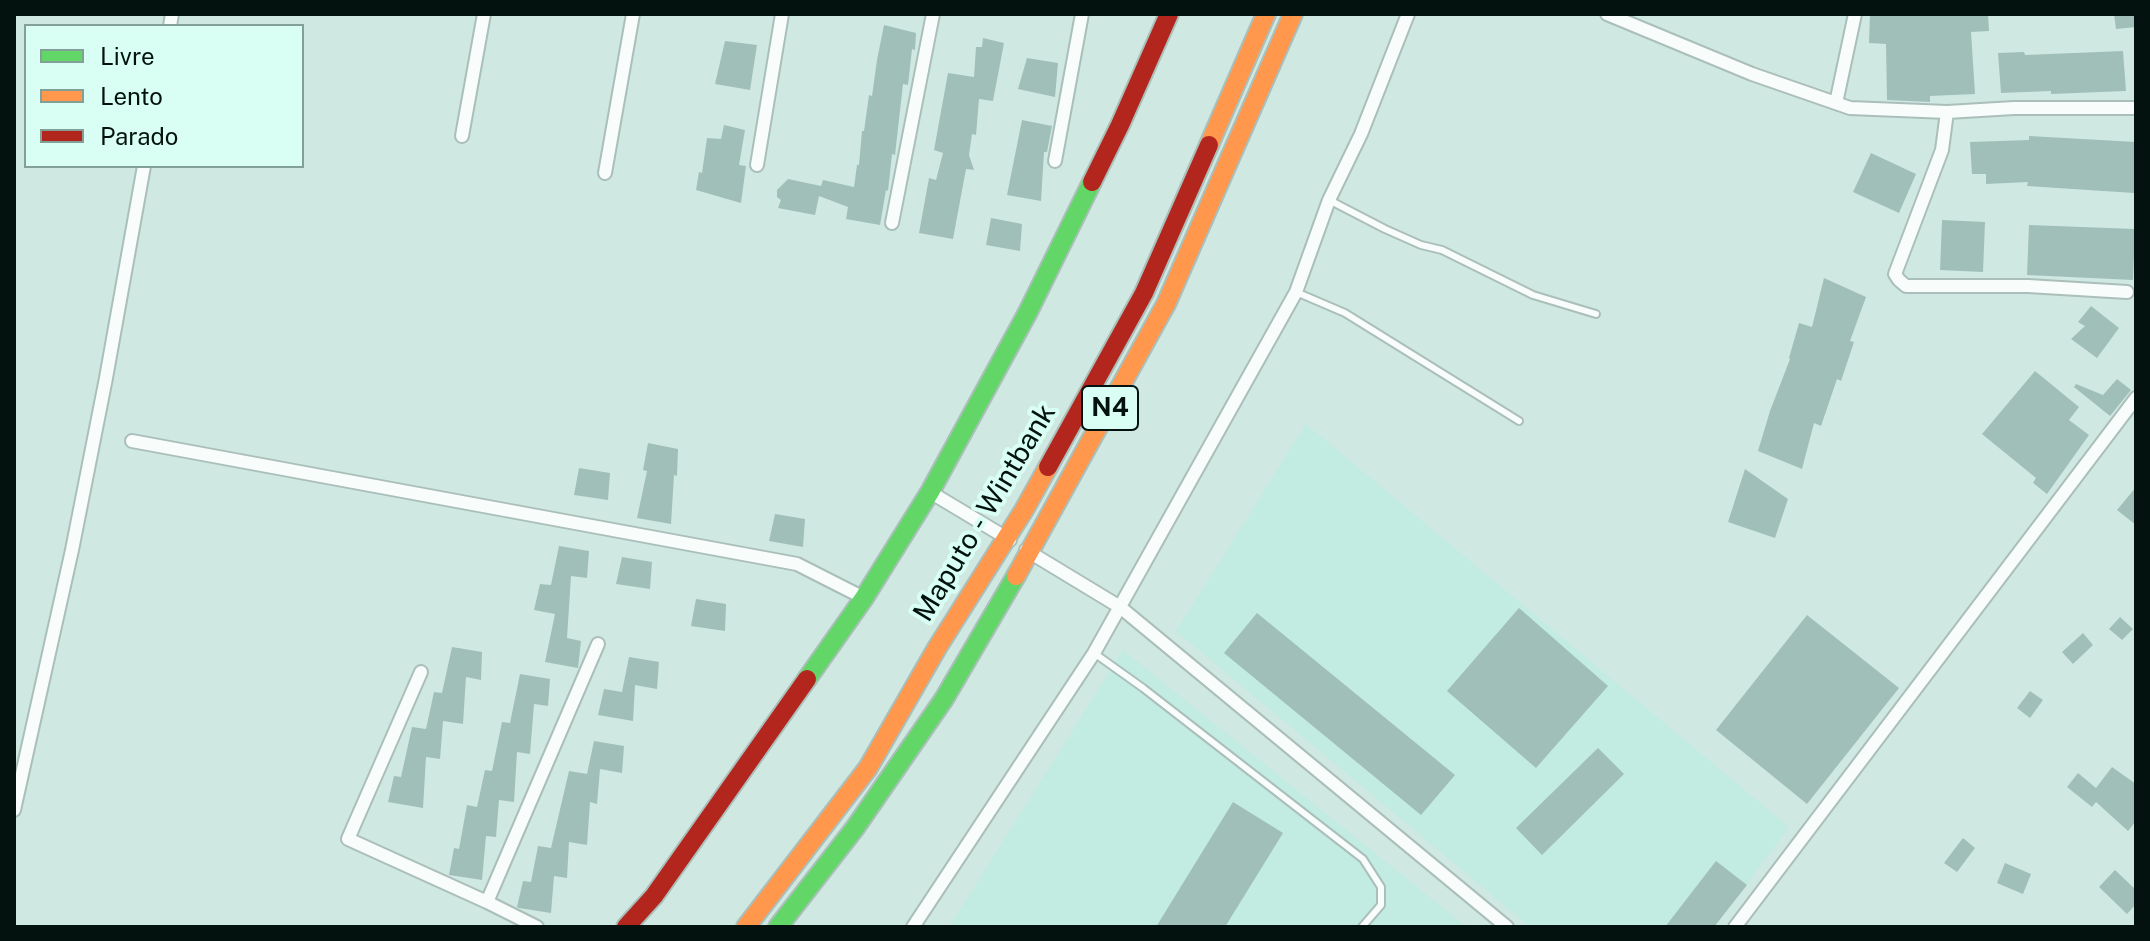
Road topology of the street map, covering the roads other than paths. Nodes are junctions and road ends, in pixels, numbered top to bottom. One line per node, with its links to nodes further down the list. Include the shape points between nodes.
1 (484, 14): 15 (street)
2 (633, 14): 19 (street)
3 (782, 14): 17 (street)
4 (933, 14): 21 (street)
5 (1082, 14): 16 (street)
6 (1169, 14): 29 (main road, via 1028,312)
7 (1266, 14): 30 (main road, Maputo - Wintbank / N4, via 1144,293)
8 (1293, 14): 31 (main road, Maputo - Wintbank / N4, via 1166,304)
9 (1408, 14): 20 (street)
10 (1607, 14): 12 (street)
11 (1855, 14): 12 (street)
12 (1836, 103): 14 (street)
13 (2136, 108): 14 (street)
14 (1947, 112): 23 (street, via 1942,150 1895,274 1899,280 1906,286)
15 (462, 136)
16 (1055, 161)
17 (757, 165)
18 (144, 168): 37 (street, via 75,534)
19 (605, 173)
20 (1329, 200): 22 (street); 24 (lane, via 1533,295)
21 (892, 223)
22 (1296, 292): 27 (lane, via 1345,313); 33 (street)
23 (2127, 292)
24 (1596, 314)
25 (2136, 398): 26 (street)
26 (2131, 414): 46 (street)
27 (1519, 421)
28 (132, 441): 32 (street, via 797,564)
29 (930, 492): 30 (street); 32 (main road)
30 (1007, 539): 31 (street); 41 (main road, Maputo - Wintbank / N4, via 868,768)
31 (1029, 551): 33 (street); 42 (main road, Maputo - Wintbank / N4, via 944,699)
32 (864, 598): 40 (main road, via 654,896)
33 (1120, 607): 35 (street); 45 (street)
34 (598, 644): 38 (street)
35 (1094, 653): 43 (street); 44 (lane, via 1363,859 1381,887 1381,905)
36 (421, 672): 38 (street, via 348,839)
37 (14, 810)
38 (487, 902): 39 (street)
39 (537, 927)
40 (626, 927)
41 (746, 927)
42 (778, 927)
43 (915, 927)
44 (1362, 927)
45 (1507, 927)
46 (1735, 927)

